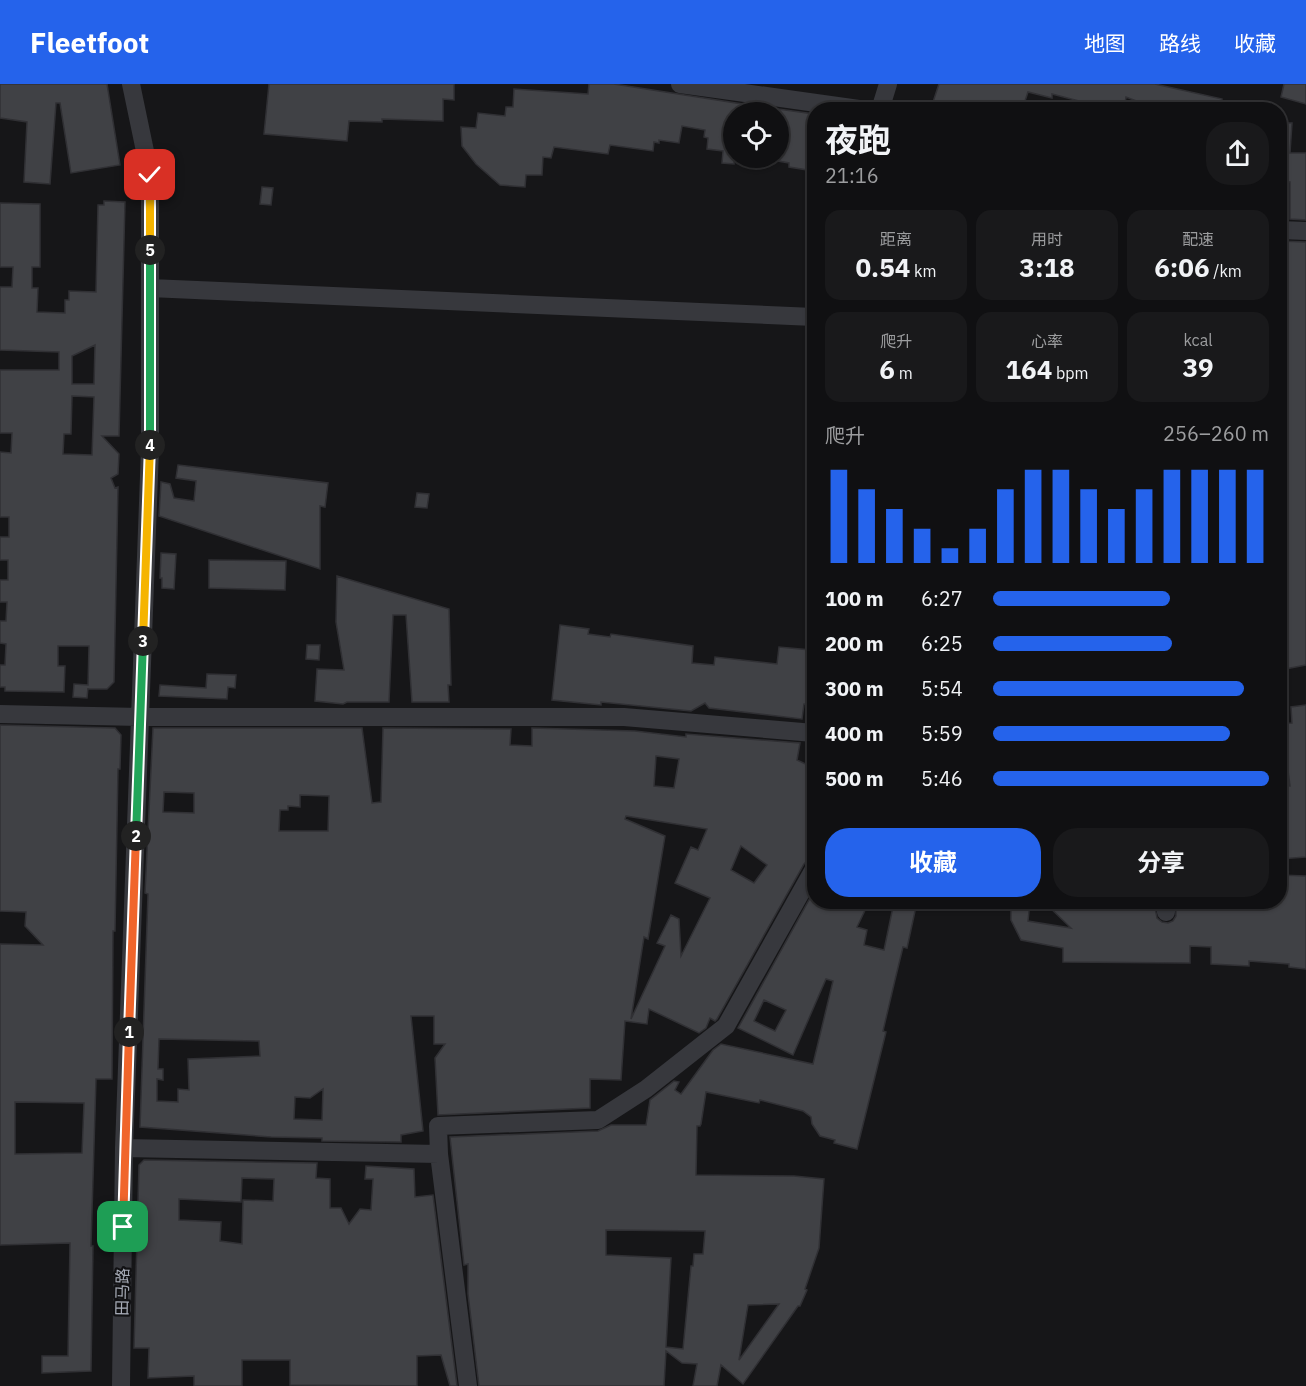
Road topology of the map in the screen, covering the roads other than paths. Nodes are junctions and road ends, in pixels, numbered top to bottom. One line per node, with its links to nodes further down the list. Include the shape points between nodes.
1 (131, 84): 8 (street, 田马路, via 150,175)
2 (680, 84): 4 (street)
3 (888, 84): 5 (street)
4 (809, 102)
5 (882, 102)
6 (1287, 230): 7 (street)
7 (1306, 231)
8 (150, 288): 9 (street); 11 (street, 田马路, via 150,449)
9 (807, 317)
10 (0, 714): 11 (street)
11 (140, 717): 12 (street, via 624,717); 14 (street, 田马路)
12 (807, 732)
13 (807, 881): 15 (street, via 726,1026 646,1089 598,1120 438,1126)
14 (124, 1148): 15 (street); 16 (street, 田马路)
15 (439, 1154): 17 (street)
16 (121, 1386)
17 (468, 1386)

